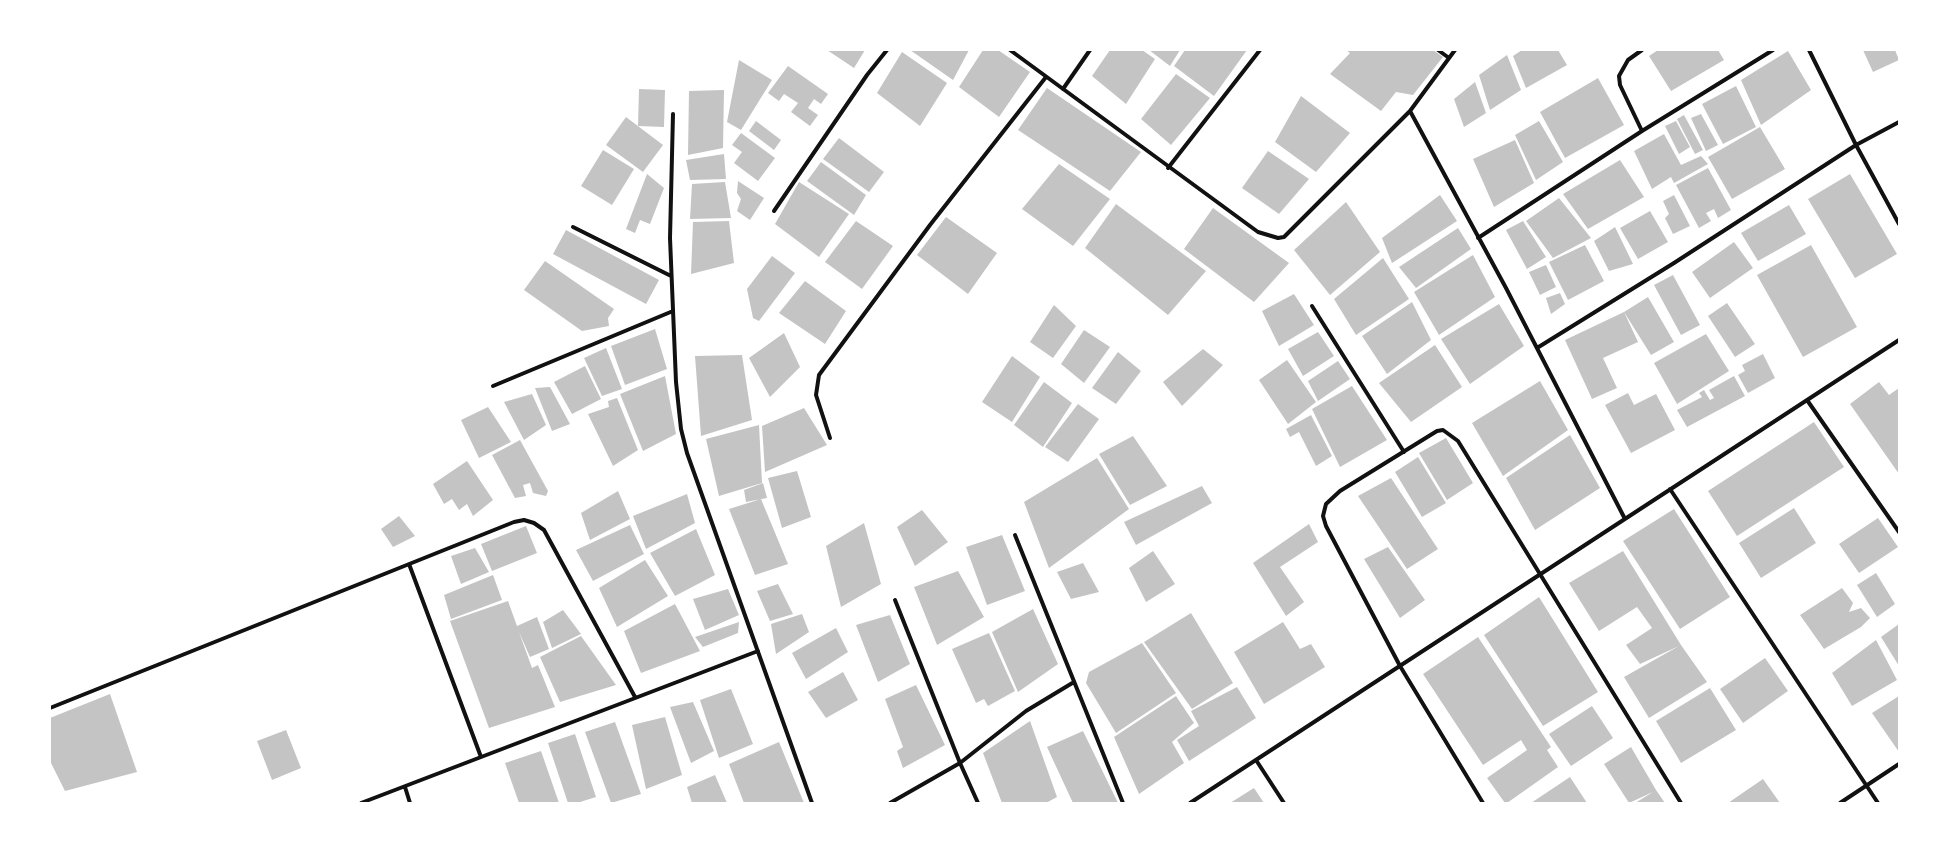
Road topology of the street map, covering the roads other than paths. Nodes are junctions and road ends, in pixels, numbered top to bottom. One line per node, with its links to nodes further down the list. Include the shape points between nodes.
1 (887, 50): 19 (street, via 867,75)
2 (1010, 50): 11 (street)
3 (1090, 50): 12 (street)
4 (1260, 50): 18 (street)
5 (1438, 50): 10 (street)
6 (1455, 50): 10 (street)
7 (1642, 50): 16 (street, via 1628,60 1619,76 1620,85)
8 (1773, 50): 16 (street)
9 (1808, 50): 17 (street)
10 (1449, 58): 13 (street)
11 (1046, 77): 12 (street); 30 (street, via 930,225 819,375 816,396)
12 (1063, 89): 18 (street)
13 (1410, 111): 18 (street, via 1284,236 1270,236 1258,232); 22 (street)
14 (673, 114): 23 (street)
15 (1899, 122): 17 (street)
16 (1642, 131): 22 (street)
17 (1856, 145): 20 (street); 27 (street)
18 (1168, 168)
19 (774, 211)
20 (1899, 224)
21 (573, 227): 23 (street)
22 (1478, 238): 27 (street)
23 (671, 276): 25 (street)
24 (1312, 306): 31 (street)
25 (673, 312): 28 (street); 39 (street, via 676,382 681,429 687,453)
26 (1899, 340): 29 (street)
27 (1537, 348): 33 (street)
28 (494, 386)
29 (1807, 400): 32 (street); 34 (street)
30 (830, 438)
31 (1404, 452): 37 (street, via 1437,431 1443,430 1458,441); 40 (street, via 1340,491 1326,504 1323,516)
32 (1670, 489): 33 (street); 48 (street)
33 (1625, 519): 37 (street)
34 (1899, 532)
35 (1015, 535): 41 (street)
36 (409, 564): 42 (street, via 514,522 534,522 544,530); 43 (street); 44 (street)
37 (1541, 574): 40 (street); 59 (street)
38 (896, 600): 46 (street)
39 (758, 651): 42 (street); 52 (street)
40 (1400, 666): 45 (street); 58 (street)
41 (1074, 682): 46 (street, via 1026,711); 55 (street)
42 (635, 697): 44 (street)
43 (50, 708)
44 (481, 757): 49 (street)
45 (1256, 760): 56 (street); 57 (street)
46 (960, 763): 53 (street); 54 (street)
47 (1899, 764): 48 (street)
48 (1867, 785): 60 (street); 61 (street)
49 (405, 787): 50 (street); 51 (street)
50 (361, 803)
51 (410, 803)
52 (812, 803)
53 (890, 803)
54 (978, 803)
55 (1123, 803)
56 (1190, 803)
57 (1284, 803)
58 (1483, 803)
59 (1681, 803)
60 (1840, 803)
61 (1878, 803)

